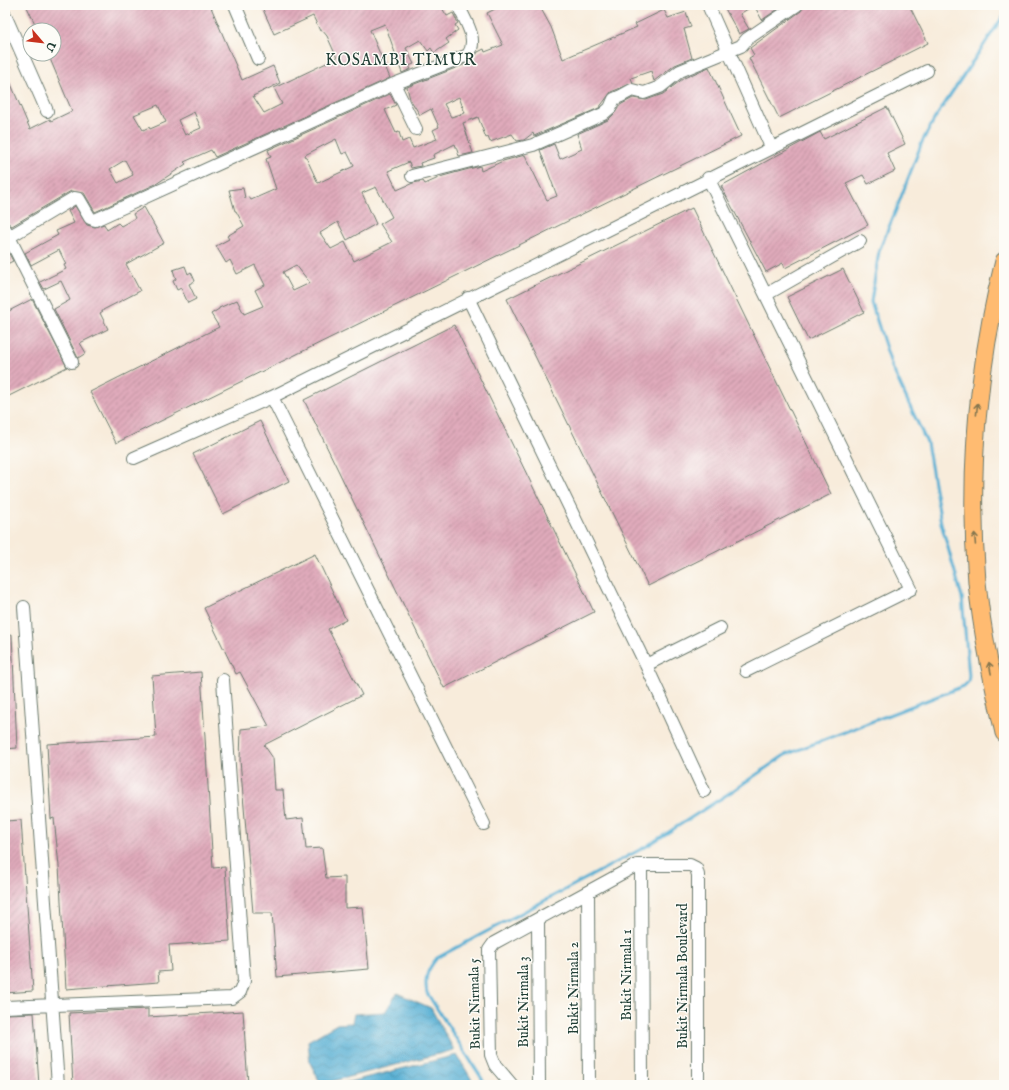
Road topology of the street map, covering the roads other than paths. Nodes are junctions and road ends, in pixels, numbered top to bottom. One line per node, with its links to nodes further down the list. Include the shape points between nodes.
1 (235, 5): 7 (street)
2 (458, 5): 9 (street, via 472,36 472,49 468,55)
3 (708, 5): 6 (street)
4 (797, 5): 6 (street, via 747,38 741,46)
5 (5, 15): 10 (street)
6 (728, 50): 12 (street); 13 (street, via 680,71 660,87 644,93 632,90 614,99 610,108 603,114 533,145)
7 (258, 59)
8 (927, 71): 12 (street)
9 (394, 84): 11 (street); 15 (street, via 95,220 90,218 79,200 74,198)
10 (47, 111)
11 (416, 129)
12 (771, 147): 14 (street)
13 (412, 176)
14 (708, 178): 18 (street); 19 (street)
15 (7, 233): 20 (street)
16 (860, 242): 18 (street)
17 (1004, 261): 28 (highway, one-way to 17, via 989,664 977,583 973,484 974,437 982,366)
18 (767, 294): 26 (street, via 911,589)
19 (468, 298): 21 (street); 25 (street)
20 (72, 362)
21 (272, 396): 22 (street); 30 (street)
22 (134, 458)
23 (24, 607): 34 (street)
24 (720, 628): 25 (street)
25 (646, 665): 29 (street)
26 (746, 671)
27 (223, 680): 34 (street, via 244,982 240,992 232,998)
28 (1004, 733)
29 (704, 792)
30 (484, 824)
31 (641, 865): 32 (street); 40 (street, Bukit Nirmala 1); 41 (street, Bukit Nirmala Boulevard, via 690,865 696,868 698,875)
32 (588, 892): 33 (street); 39 (street, Bukit Nirmala 2)
33 (538, 919): 37 (street, Bukit Nirmala 5, via 494,943 489,950 491,1055); 38 (street, Bukit Nirmala 3)
34 (53, 1004): 35 (street); 36 (street)
35 (5, 1007)
36 (58, 1085)
37 (512, 1085)
38 (539, 1085)
39 (589, 1085)
40 (642, 1085)
41 (698, 1085)

